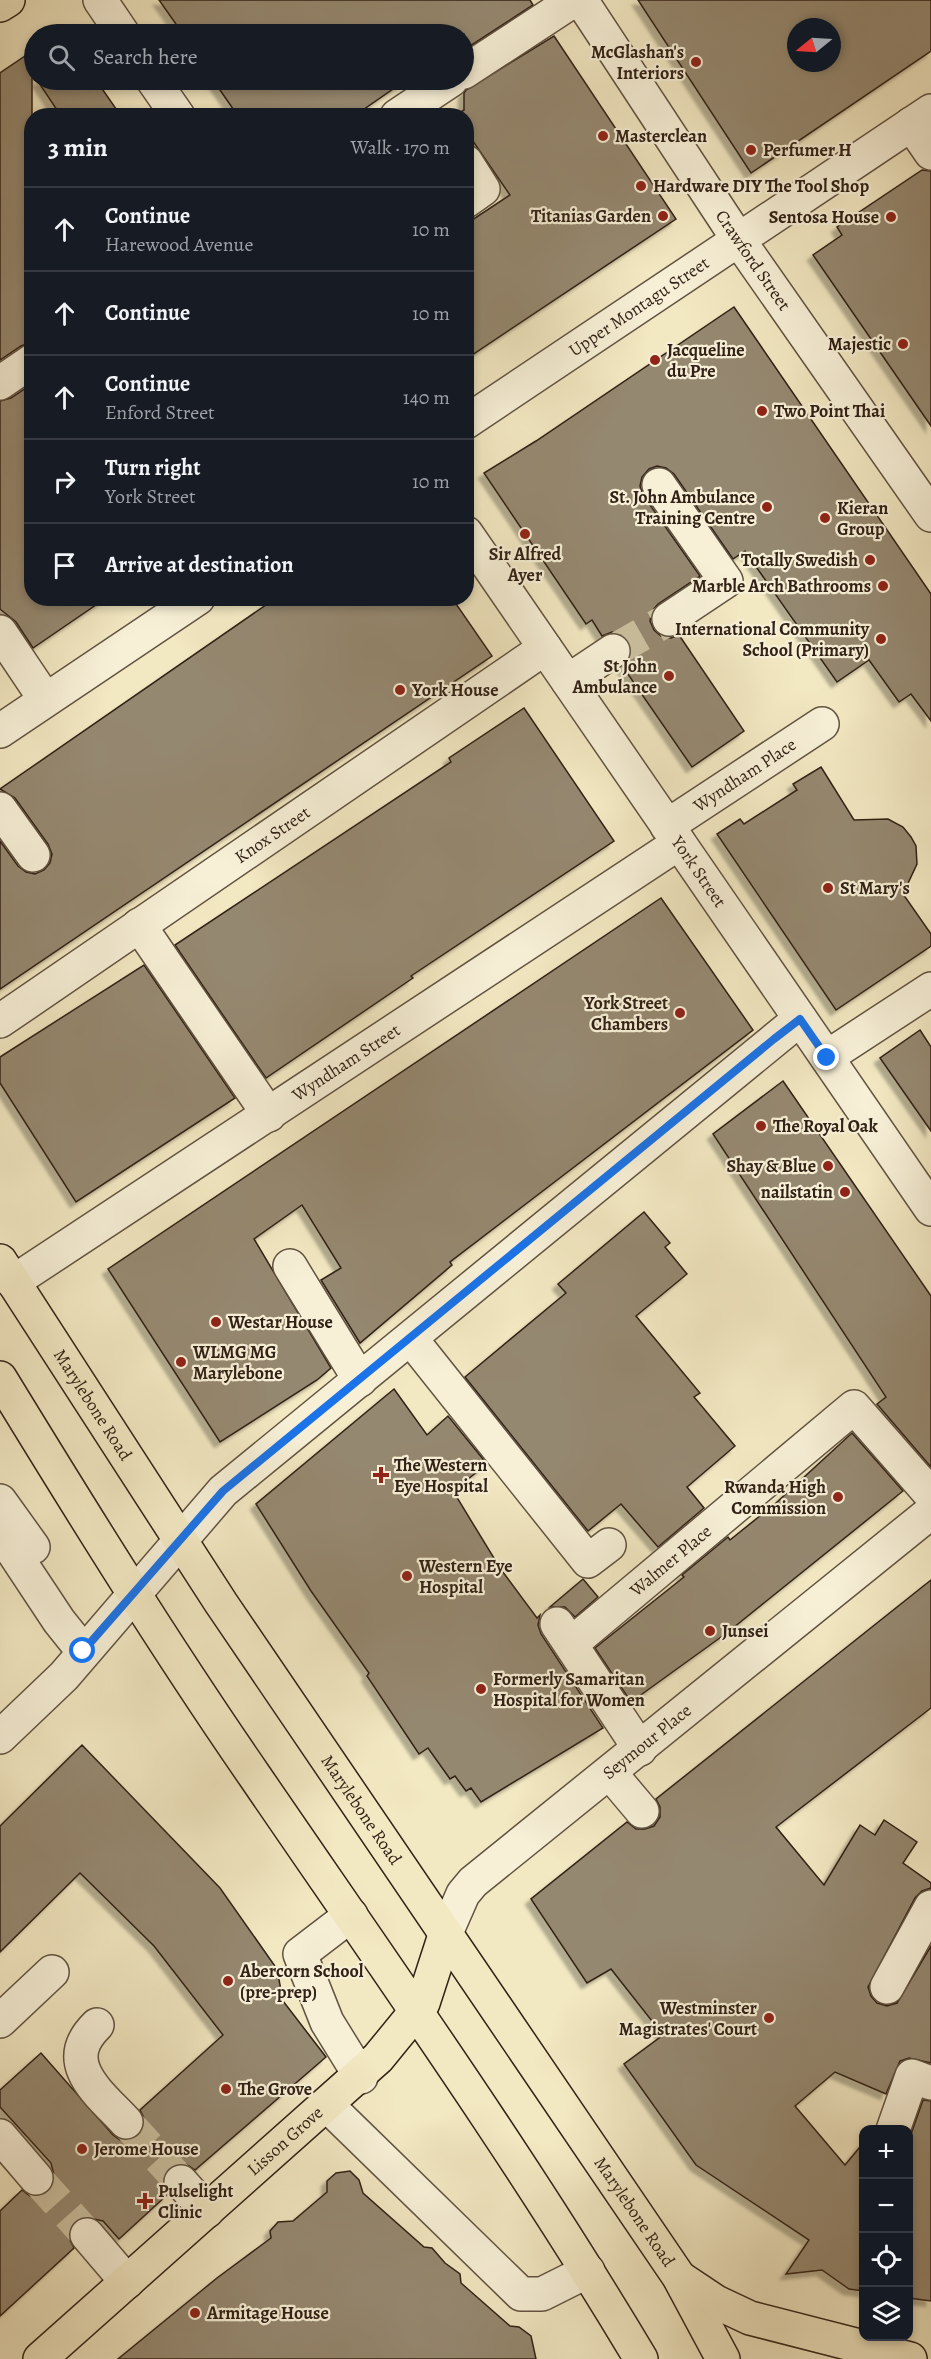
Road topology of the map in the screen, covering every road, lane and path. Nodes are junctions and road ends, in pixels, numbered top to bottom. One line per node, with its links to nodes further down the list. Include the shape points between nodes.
1 (8, 0): 5 (main road)
2 (100, 0): 6 (street)
3 (574, 0): 7 (street)
4 (582, 0): 14 (street, Crawford Street)
5 (0, 5)
6 (116, 24)
7 (474, 65)
8 (160, 90): 9 (street)
9 (172, 108)
10 (921, 118): 11 (street); 14 (street, Upper Montagu Street)
11 (931, 153)
12 (474, 175): 13 (street)
13 (485, 192)
14 (738, 239): 17 (street, Upper Montagu Street); 19 (street, Crawford Street)
15 (24, 367): 16 (street)
16 (0, 383)
17 (474, 417)
18 (659, 485): 22 (street, via 726,581)
19 (931, 515)
20 (474, 546): 24 (street, York Street)
21 (186, 606): 27 (street)
22 (669, 619)
23 (0, 632): 27 (street)
24 (545, 648): 26 (street, York Street); 33 (street, Knox Street)
25 (613, 651): 26 (street)
26 (568, 681): 31 (street, York Street)
27 (45, 699): 29 (street)
28 (822, 724): 31 (street, Wyndham Place)
29 (0, 730)
30 (0, 809): 32 (street)
31 (673, 834): 35 (street, York Street); 38 (street, Wyndham Street)
32 (33, 855)
33 (140, 925): 36 (street, Knox Street); 38 (street)
34 (928, 996): 37 (street)
35 (800, 1019): 37 (street, York Street); 42 (street)
36 (0, 1021)
37 (827, 1058): 39 (street, York Street)
38 (269, 1115): 41 (street, Wyndham Street)
39 (931, 1209)
40 (290, 1266): 44 (street)
41 (7, 1271): 49 (main road, Marylebone Road)
42 (411, 1339): 44 (street); 50 (street, via 588,1561)
43 (0, 1378): 51 (main road)
44 (360, 1380): 49 (street, via 223,1491)
45 (931, 1495): 55 (street, Walmer Place, via 854,1407 564,1634)
46 (0, 1501): 52 (street, via 53,1575)
47 (931, 1512): 55 (street, Seymour Place)
48 (0, 1532): 52 (street)
49 (182, 1542): 51 (street); 60 (main road, Marylebone Road)
50 (609, 1545)
51 (134, 1594): 53 (street); 59 (main road)
52 (56, 1614): 53 (street)
53 (83, 1651): 54 (street, via 64,1676)
54 (0, 1737)
55 (640, 1749): 56 (street, Seymour Place)
56 (610, 1773): 57 (street); 60 (street, Seymour Place, via 473,1882)
57 (642, 1811)
58 (931, 1907): 62 (street)
59 (351, 1915): 63 (main road); 66 (street, via 300,1953 327,2022)
60 (445, 1935): 63 (main road, Seymour Place); 77 (main road, Marylebone Road)
61 (52, 1972): 64 (street)
62 (887, 1987)
63 (418, 2012): 66 (main road, Lisson Grove); 76 (main road)
64 (0, 2021)
65 (97, 2025): 69 (street, via 80,2049 81,2063 91,2083)
66 (361, 2077): 68 (main road, Lisson Grove)
67 (931, 2083): 70 (street, via 912,2076)
68 (328, 2106): 74 (main road, Lisson Grove); 76 (street, via 521,2294 542,2294)
69 (126, 2122)
70 (895, 2125)
71 (0, 2136): 72 (street)
72 (36, 2178)
73 (181, 2182): 74 (street)
74 (207, 2211): 78 (main road, Lisson Grove)
75 (87, 2235): 78 (street)
76 (588, 2271): 80 (main road)
77 (679, 2277): 81 (main road, Marylebone Road); 84 (main road, via 716,2302 750,2318)
78 (127, 2282): 79 (main road, Lisson Grove)
79 (40, 2359)
80 (641, 2359)
81 (723, 2359)
82 (856, 2359): 83 (main road)
83 (883, 2359)
84 (910, 2359)

